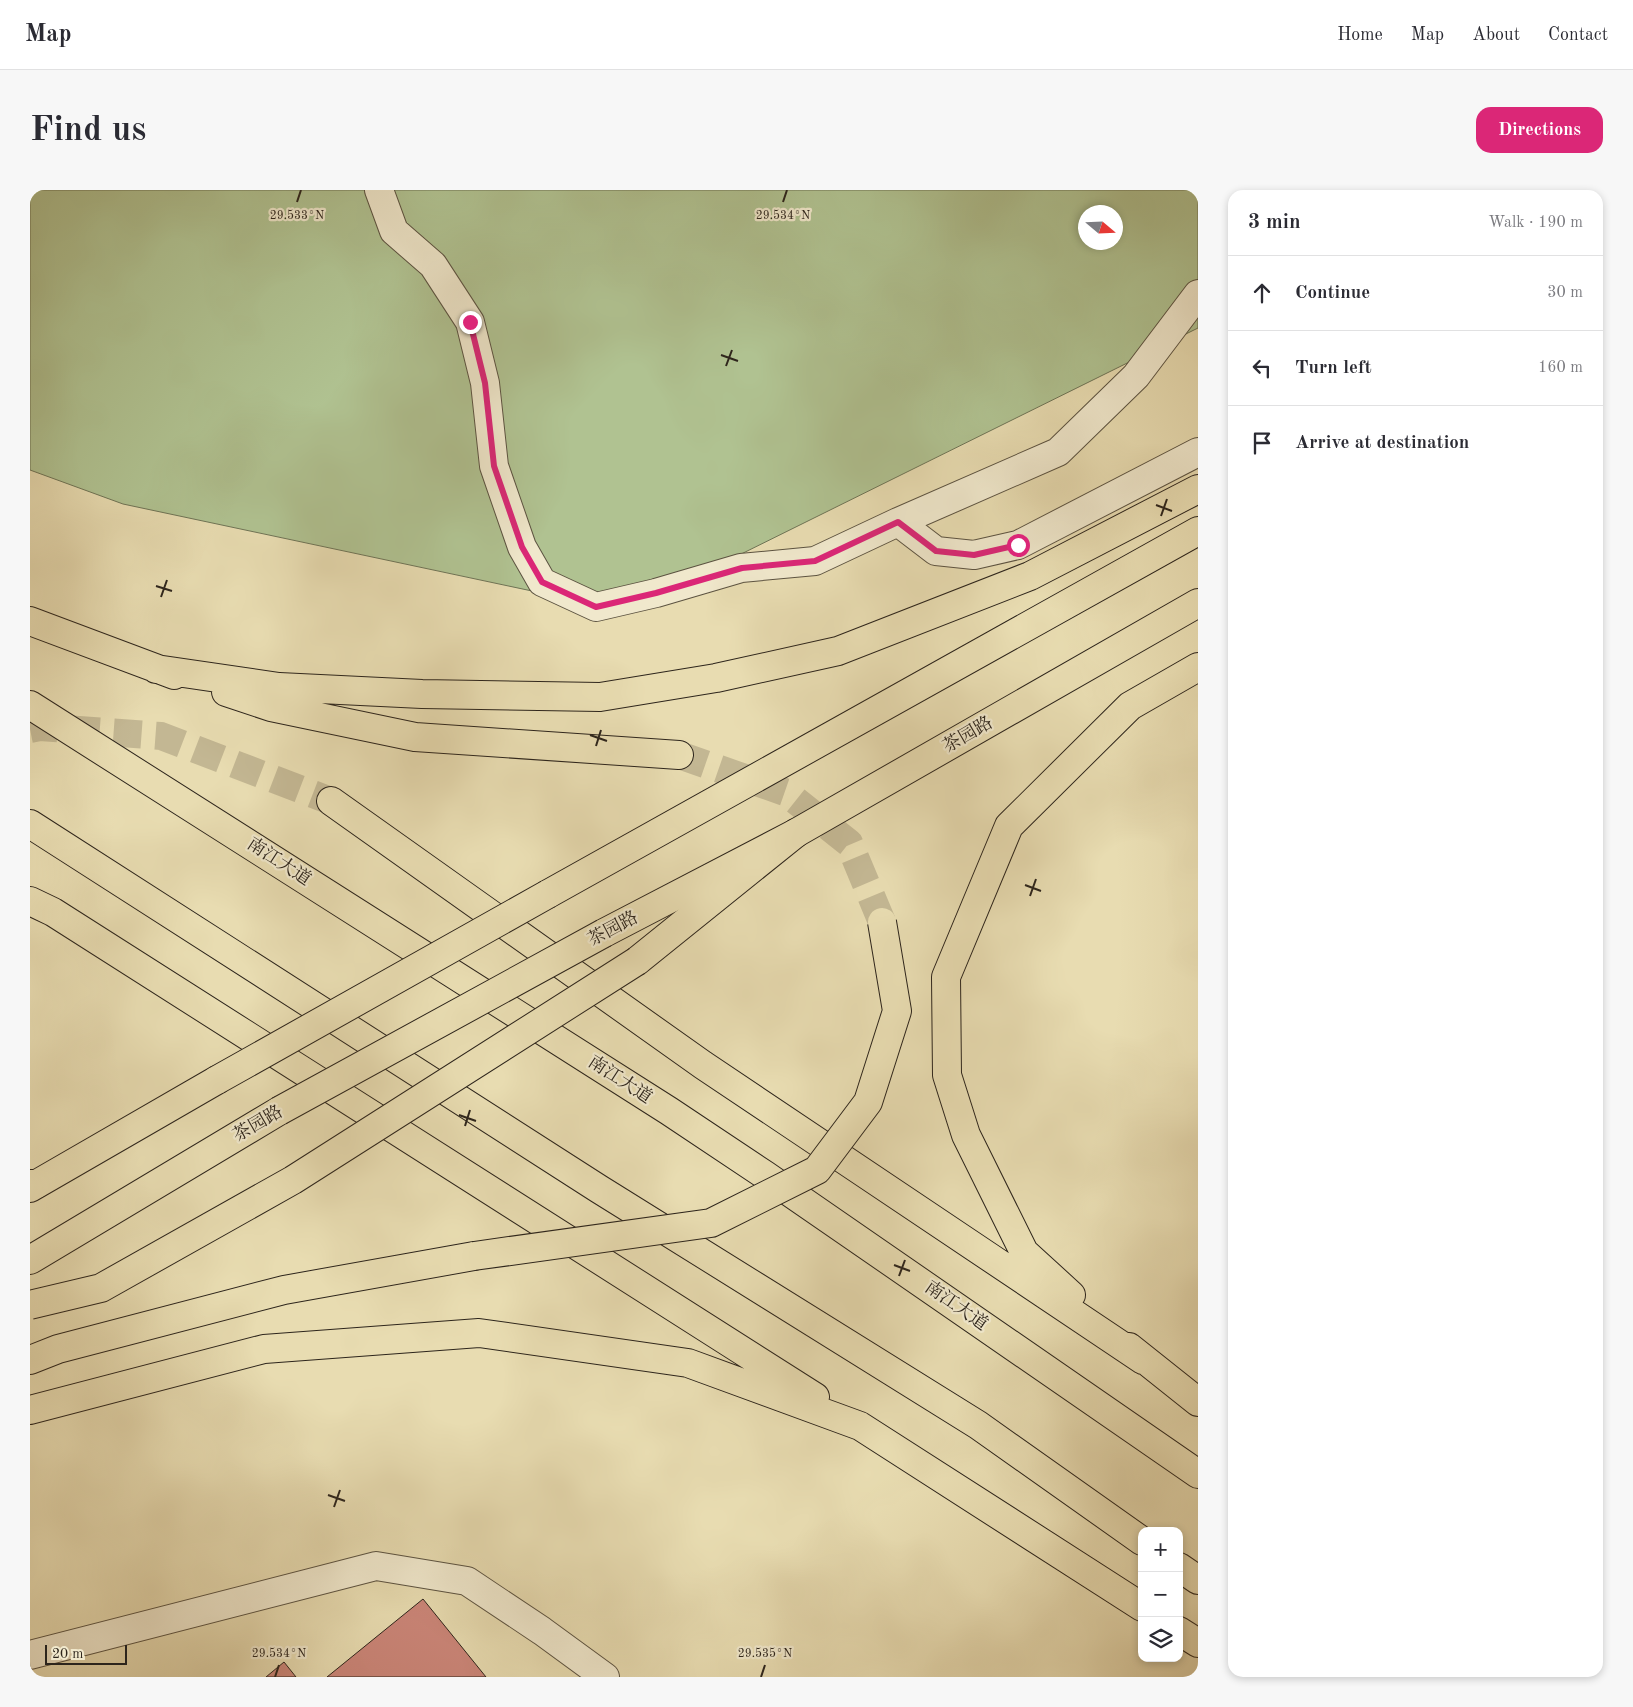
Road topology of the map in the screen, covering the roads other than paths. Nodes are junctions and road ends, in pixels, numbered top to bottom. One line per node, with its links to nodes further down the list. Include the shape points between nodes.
1 (379, 190): 5 (street, via 394,231 433,265 470,322 485,383 494,466 522,547 542,582 596,607 742,568 815,561)
2 (1198, 294): 5 (street, via 1136,376 1058,452)
3 (1198, 452): 5 (street, via 1018,545 1001,549 974,555 936,551)
4 (1198, 489): 10 (main road, via 1030,576 838,651 716,678 600,697 422,694 279,687)
5 (898, 522)
6 (1198, 531): 18 (main road, bridge)
7 (1198, 603): 15 (main road, 茶园路)
8 (30, 621): 10 (main road)
9 (1198, 667): 22 (main road, via 1130,706 1009,826 946,977 947,1075 966,1135 1024,1252)
10 (156, 668): 12 (main road, via 271,707 415,737)
11 (30, 705): 26 (main road, 南江大道, via 749,1164)
12 (679, 755)
13 (331, 802): 22 (main road, via 703,1065)
14 (30, 824): 27 (main road, via 591,1184 978,1425)
15 (796, 833): 19 (main road, 茶园路, bridge, via 604,933 279,1111); 20 (main road, bridge, via 638,961 276,1189 101,1288)
16 (30, 902): 25 (main road, via 62,918)
17 (882, 922): 21 (main road, bridge, via 897,1011 868,1102 817,1170 711,1223 474,1256 284,1290 58,1349)
18 (32, 1185)
19 (30, 1260)
20 (30, 1305)
21 (30, 1360)
22 (1143, 1360): 23 (main road)
23 (1198, 1402)
24 (30, 1410): 25 (main road, via 264,1349 479,1333 688,1363)
25 (860, 1426): 30 (main road)
26 (1198, 1474)
27 (1138, 1537)
28 (1183, 1570): 29 (main road)
29 (1198, 1580)
30 (1138, 1604)
31 (1183, 1634): 32 (main road)
32 (1198, 1643)
33 (30, 1655): 34 (street, via 376,1566 467,1581)
34 (605, 1677)

